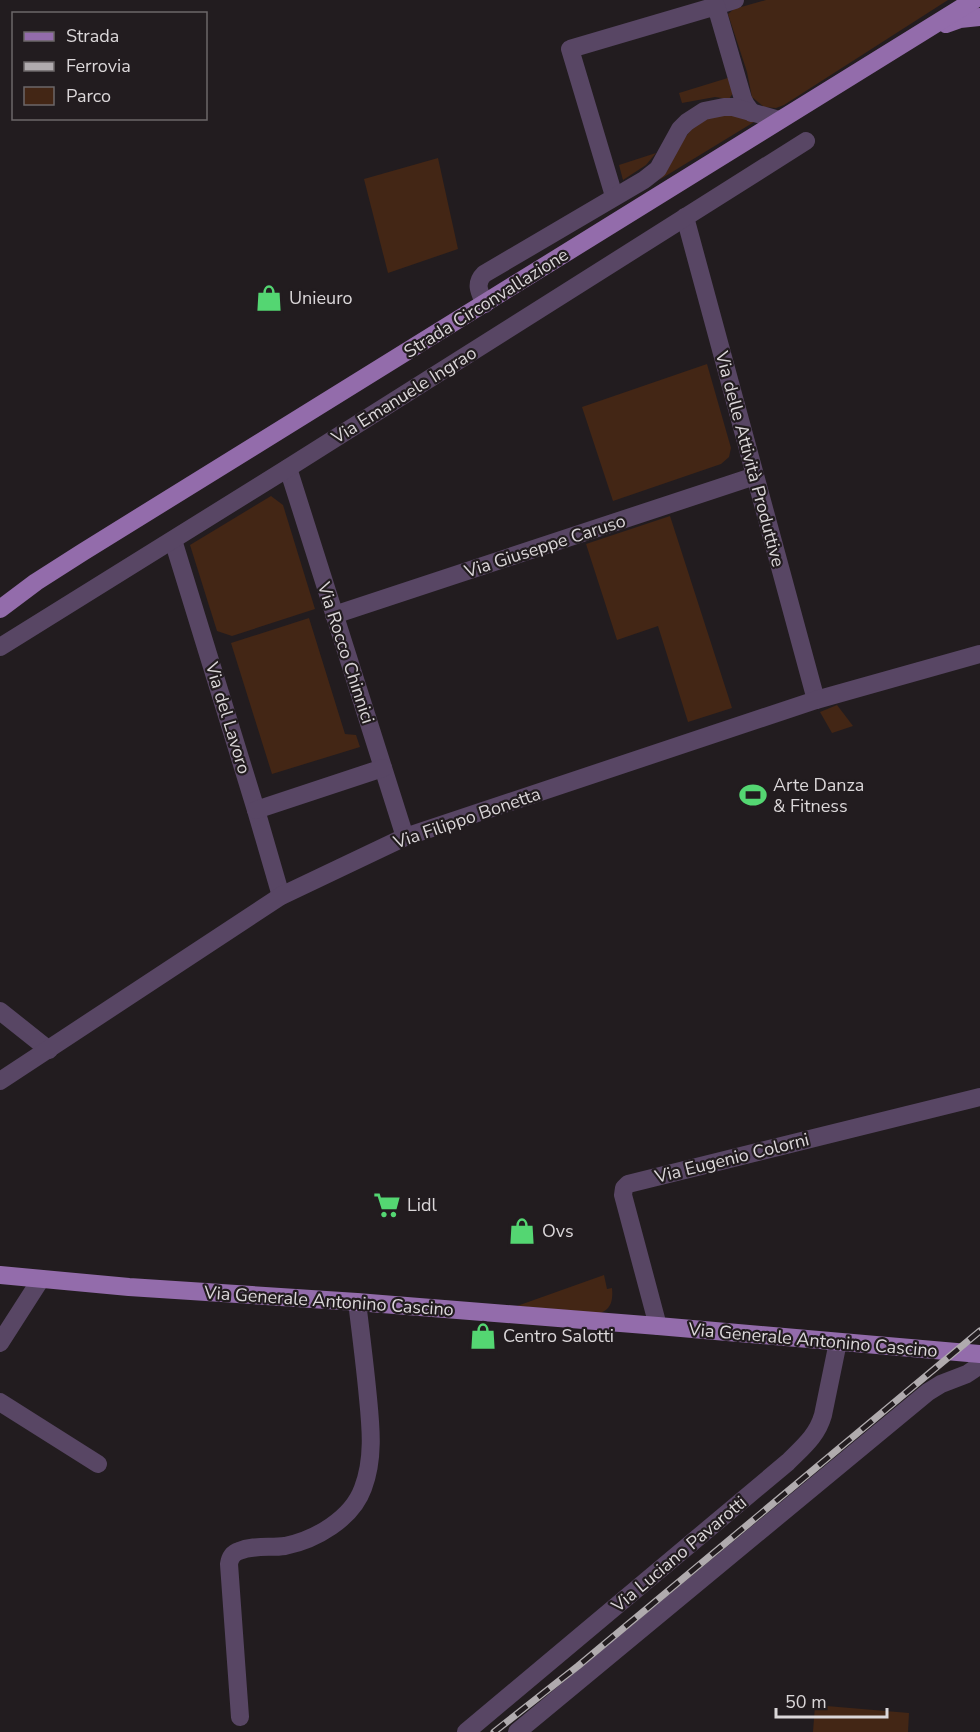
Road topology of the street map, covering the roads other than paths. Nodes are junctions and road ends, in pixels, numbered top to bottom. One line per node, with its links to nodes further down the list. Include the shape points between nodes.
1 (735, 0): 3 (street)
2 (974, 0): 5 (main road, Strada Circonvallazione)
3 (716, 6): 6 (street, via 743,99); 9 (street, via 570,49)
4 (980, 17): 5 (main road)
5 (924, 31): 7 (main road, Strada Circonvallazione)
6 (752, 112): 7 (street); 9 (street, via 724,107 704,111 680,129 658,169)
7 (779, 120): 11 (main road, Strada Circonvallazione)
8 (806, 141): 10 (street, Via Emanuele Ingrao)
9 (614, 196): 11 (street, via 484,274 478,287)
10 (685, 217): 12 (street, Via Emanuele Ingrao); 13 (street, Via delle Attività Produttive)
11 (485, 304): 15 (main road, Strada Circonvallazione, via 83,552)
12 (288, 468): 14 (street, Via Emanuele Ingrao); 16 (street, Via Rocco Chinnici)
13 (755, 476): 16 (street, Via Giuseppe Caruso); 19 (street, Via delle Attività Produttive)
14 (173, 540): 17 (street, Via Emanuele Ingrao); 21 (street, Via del Lavoro)
15 (0, 609)
16 (334, 615): 20 (street, Via Rocco Chinnici)
17 (0, 647)
18 (980, 654): 19 (street, Via Filippo Bonetta)
19 (816, 700): 22 (street, Via Filippo Bonetta)
20 (383, 768): 21 (street); 22 (street, Via Rocco Chinnici)
21 (256, 810): 23 (street, Via del Lavoro)
22 (405, 837): 23 (street, Via Filippo Bonetta)
23 (281, 896): 25 (street, Via Filippo Bonetta)
24 (0, 1011): 25 (street)
25 (49, 1050): 26 (street, Via Filippo Bonetta)
26 (0, 1081)
27 (980, 1097): 31 (street, Via Eugenio Colorni, via 628,1184 623,1195)
28 (0, 1275): 29 (main road, Via Generale Antonino Cascino)
29 (41, 1279): 30 (main road, Via Generale Antonino Cascino); 33 (street)
30 (357, 1302): 31 (main road, Via Generale Antonino Cascino); 37 (street, via 372,1441 364,1488 350,1510 313,1536 284,1546 243,1549 230,1558)
31 (658, 1326): 32 (main road, Via Generale Antonino Cascino)
32 (838, 1342): 34 (main road, Via Generale Antonino Cascino); 38 (street, Via Luciano Pavarotti, via 815,1436)
33 (0, 1343)
34 (980, 1355): 39 (street, via 976,1367 928,1392)
35 (0, 1402): 36 (street)
36 (98, 1464)
37 (240, 1717)
38 (466, 1732)
39 (517, 1732)

